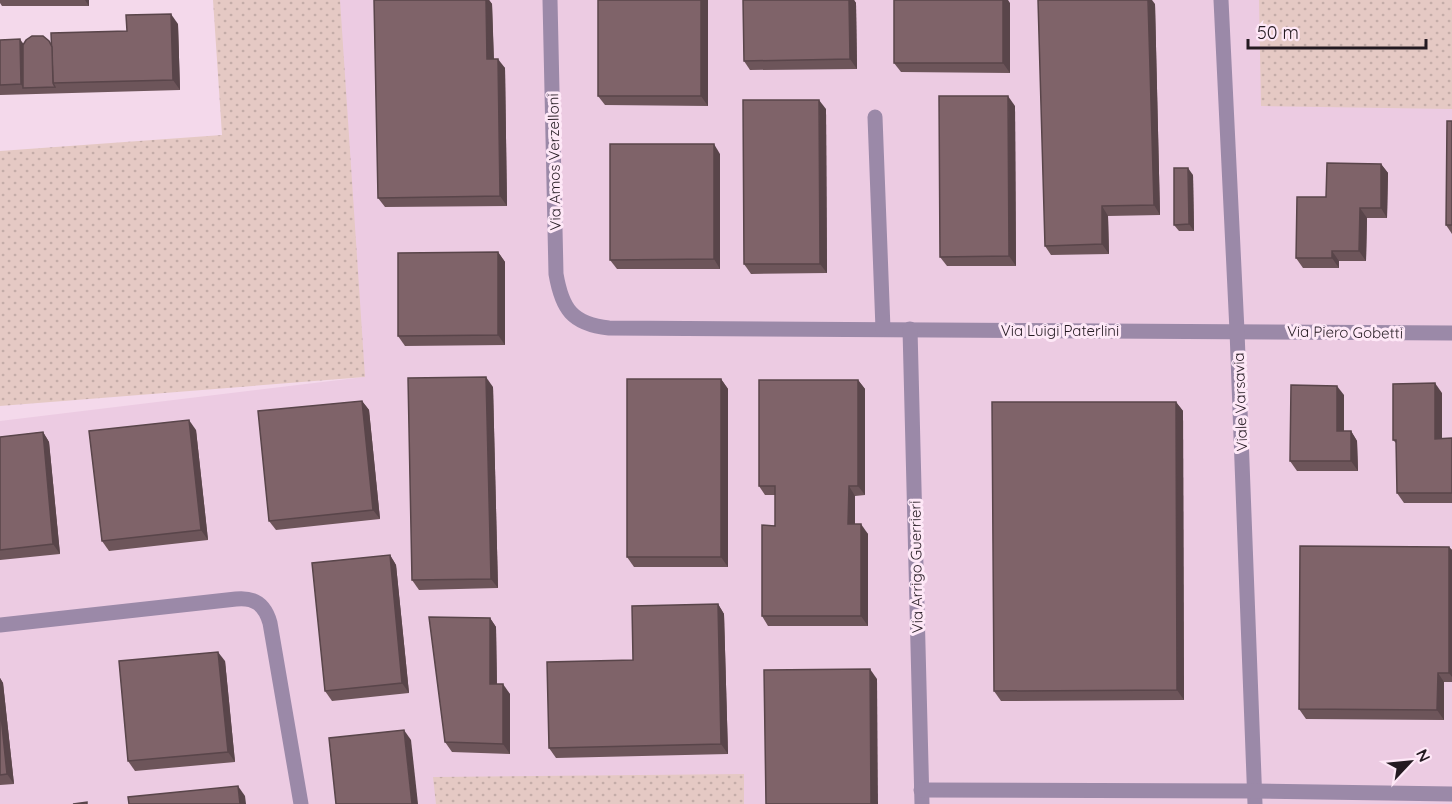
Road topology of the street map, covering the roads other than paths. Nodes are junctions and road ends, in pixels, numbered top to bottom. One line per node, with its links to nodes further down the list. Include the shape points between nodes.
1 (550, 0): 4 (street, Via Amos Verzelloni, via 556,274 559,292)
2 (1221, 0): 7 (street, Viale Varsavia)
3 (875, 117): 5 (street)
4 (576, 318): 5 (street, Via Luigi Paterlini, via 590,326 609,327)
5 (883, 329): 6 (street, Via Luigi Paterlini)
6 (910, 329): 7 (street, Via Luigi Paterlini); 11 (street, Via Arrigo Guerrieri)
7 (1237, 331): 8 (street, Via Piero Gobetti); 12 (street, Viale Varsavia)
8 (1452, 333)
9 (0, 625): 13 (street, via 255,600 270,623)
10 (1452, 794): 12 (street)
11 (921, 797): 12 (street)
12 (1255, 797)
13 (301, 804)

